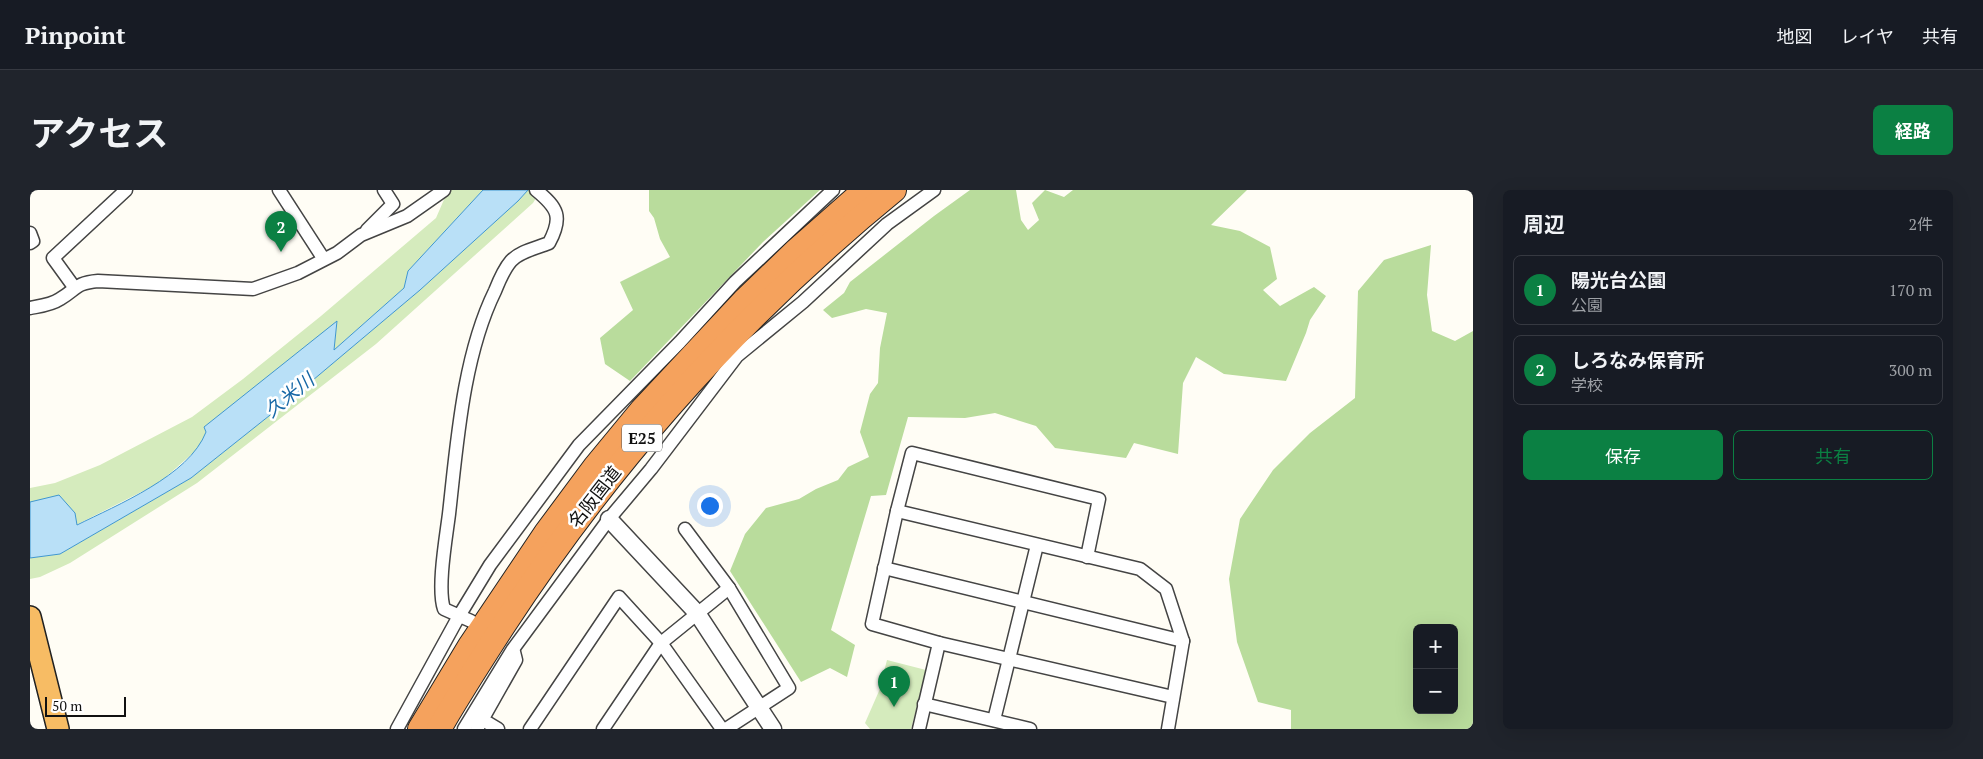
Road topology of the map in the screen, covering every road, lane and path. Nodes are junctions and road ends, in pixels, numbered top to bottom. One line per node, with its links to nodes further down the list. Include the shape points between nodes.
1 (126, 190): 16 (street, via 53,258)
2 (279, 190): 15 (street)
3 (384, 190): 13 (street, via 393,204)
4 (444, 190): 13 (street, via 407,216)
5 (833, 190): 27 (street, via 735,282 579,446 490,565)
6 (865, 190): 33 (highway, 名阪国道 / E25, via 744,301 642,410 546,533)
7 (894, 190): 11 (highway, 名阪国道 / E25)
8 (900, 190): 11 (highway)
9 (934, 190): 19 (street, via 887,224 803,302 736,356)
10 (537, 191): 27 (street, via 553,204 558,217 557,229 549,244 517,256 499,281 479,331 461,419 444,551 442,601 444,609)
11 (858, 219): 46 (highway, 名阪国道 / E25, via 702,369 633,449 535,579)
12 (30, 233): 14 (street, via 33,241)
13 (362, 236): 15 (street, via 337,253)
14 (30, 243)
15 (323, 258): 16 (street, via 298,273 253,289 98,281 83,282)
16 (74, 287): 17 (street, via 61,299)
17 (30, 308)
18 (897, 511): 21 (street); 22 (street, via 912,453 1099,499); 23 (street)
19 (609, 520): 26 (street); 34 (street)
20 (685, 529): 24 (street)
21 (1037, 545): 22 (street); 25 (street)
22 (1087, 557): 30 (street, via 1140,569 1166,588)
23 (884, 568): 25 (street); 32 (street, via 872,624)
24 (729, 588): 26 (street); 38 (street, via 789,688)
25 (1023, 601): 30 (street); 35 (street)
26 (697, 613): 31 (street); 38 (street)
27 (459, 616): 29 (street); 43 (street)
28 (30, 617): 42 (highway)
29 (471, 621)
30 (1182, 641): 36 (street)
31 (661, 643): 41 (street); 48 (street, via 619,597); 49 (street)
32 (938, 643): 35 (street); 37 (street)
33 (470, 646): 44 (highway); 45 (highway, 名阪国道 / E25)
34 (509, 646): 40 (street, via 516,660); 47 (street)
35 (1009, 658): 36 (street); 39 (street)
36 (1173, 697): 54 (street)
37 (924, 704): 39 (street); 52 (street)
38 (759, 707): 50 (street); 51 (street)
39 (994, 720): 53 (street)
40 (488, 727)
41 (608, 727)
42 (58, 729)
43 (397, 729)
44 (415, 729)
45 (420, 729)
46 (439, 729)
47 (464, 729)
48 (530, 729)
49 (722, 729)
50 (726, 729)
51 (773, 729)
52 (919, 729)
53 (1030, 729)
54 (1168, 729)

